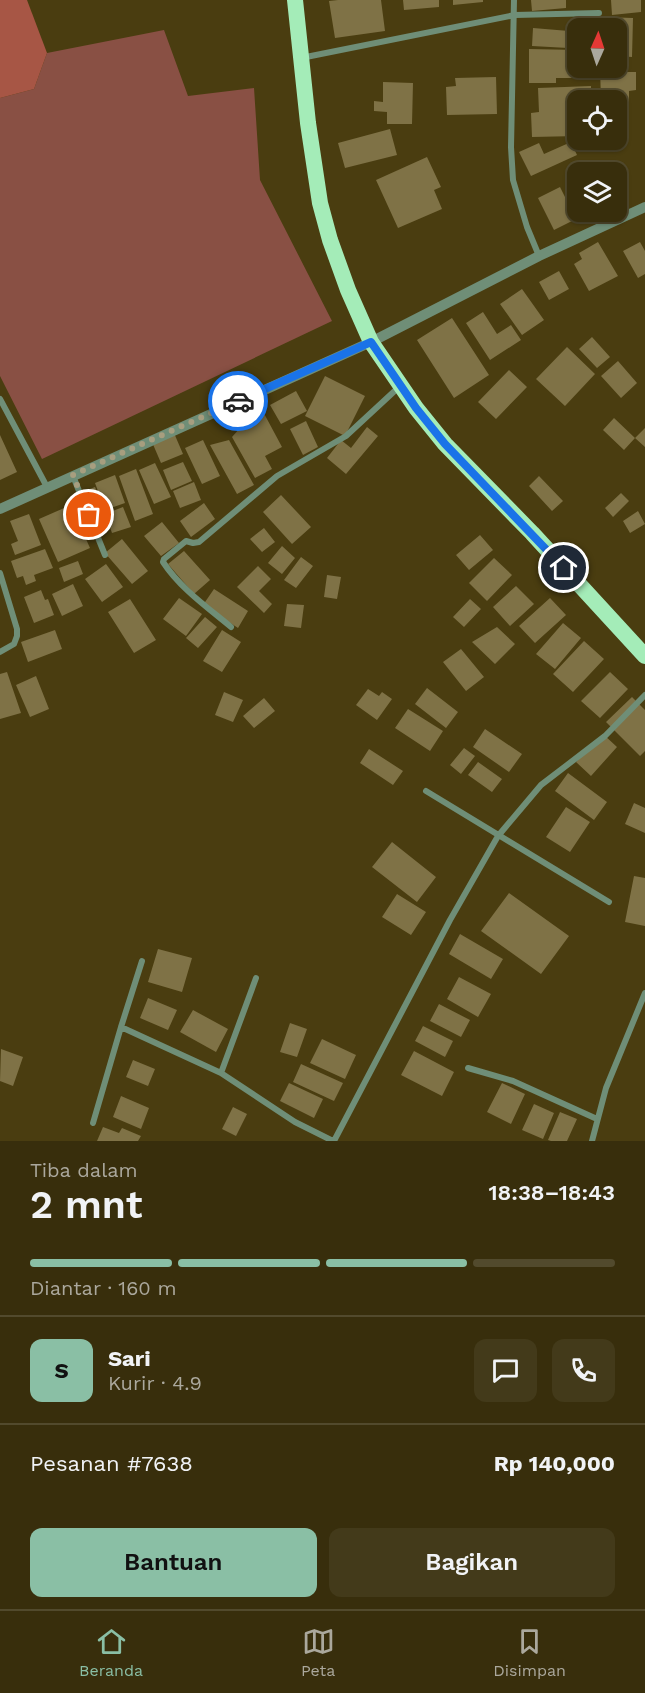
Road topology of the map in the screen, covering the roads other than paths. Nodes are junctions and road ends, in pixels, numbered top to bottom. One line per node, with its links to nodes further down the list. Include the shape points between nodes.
1 (295, 0): 5 (highway)
2 (514, 0): 4 (street)
3 (599, 13): 4 (street)
4 (515, 15): 5 (street); 7 (street, via 513,180)
5 (301, 58): 8 (highway, via 320,203 348,290)
6 (645, 207): 7 (street)
7 (539, 256): 8 (street)
8 (371, 342): 9 (highway); 11 (street)
9 (401, 386): 16 (street, via 346,436 276,476 199,542 186,541 164,559 167,568 187,589); 18 (highway, via 445,444)
10 (0, 399): 12 (street)
11 (73, 475): 12 (street); 14 (street)
12 (47, 487): 13 (street)
13 (0, 510)
14 (105, 555)
15 (0, 573): 17 (street, via 17,633 14,644)
16 (231, 627)
17 (0, 652)
18 (644, 654)
19 (645, 695): 21 (street, via 605,736 541,785)
20 (426, 791): 21 (street)
21 (498, 836): 22 (street); 31 (street)
22 (609, 902)
23 (142, 961): 26 (street)
24 (256, 978): 28 (street)
25 (645, 993): 29 (street)
26 (121, 1027): 28 (street); 30 (street)
27 (468, 1068): 29 (street, via 513,1081)
28 (221, 1073): 31 (street, via 262,1103)
29 (597, 1119): 32 (street)
30 (93, 1123)
31 (334, 1141)
32 (592, 1141)

